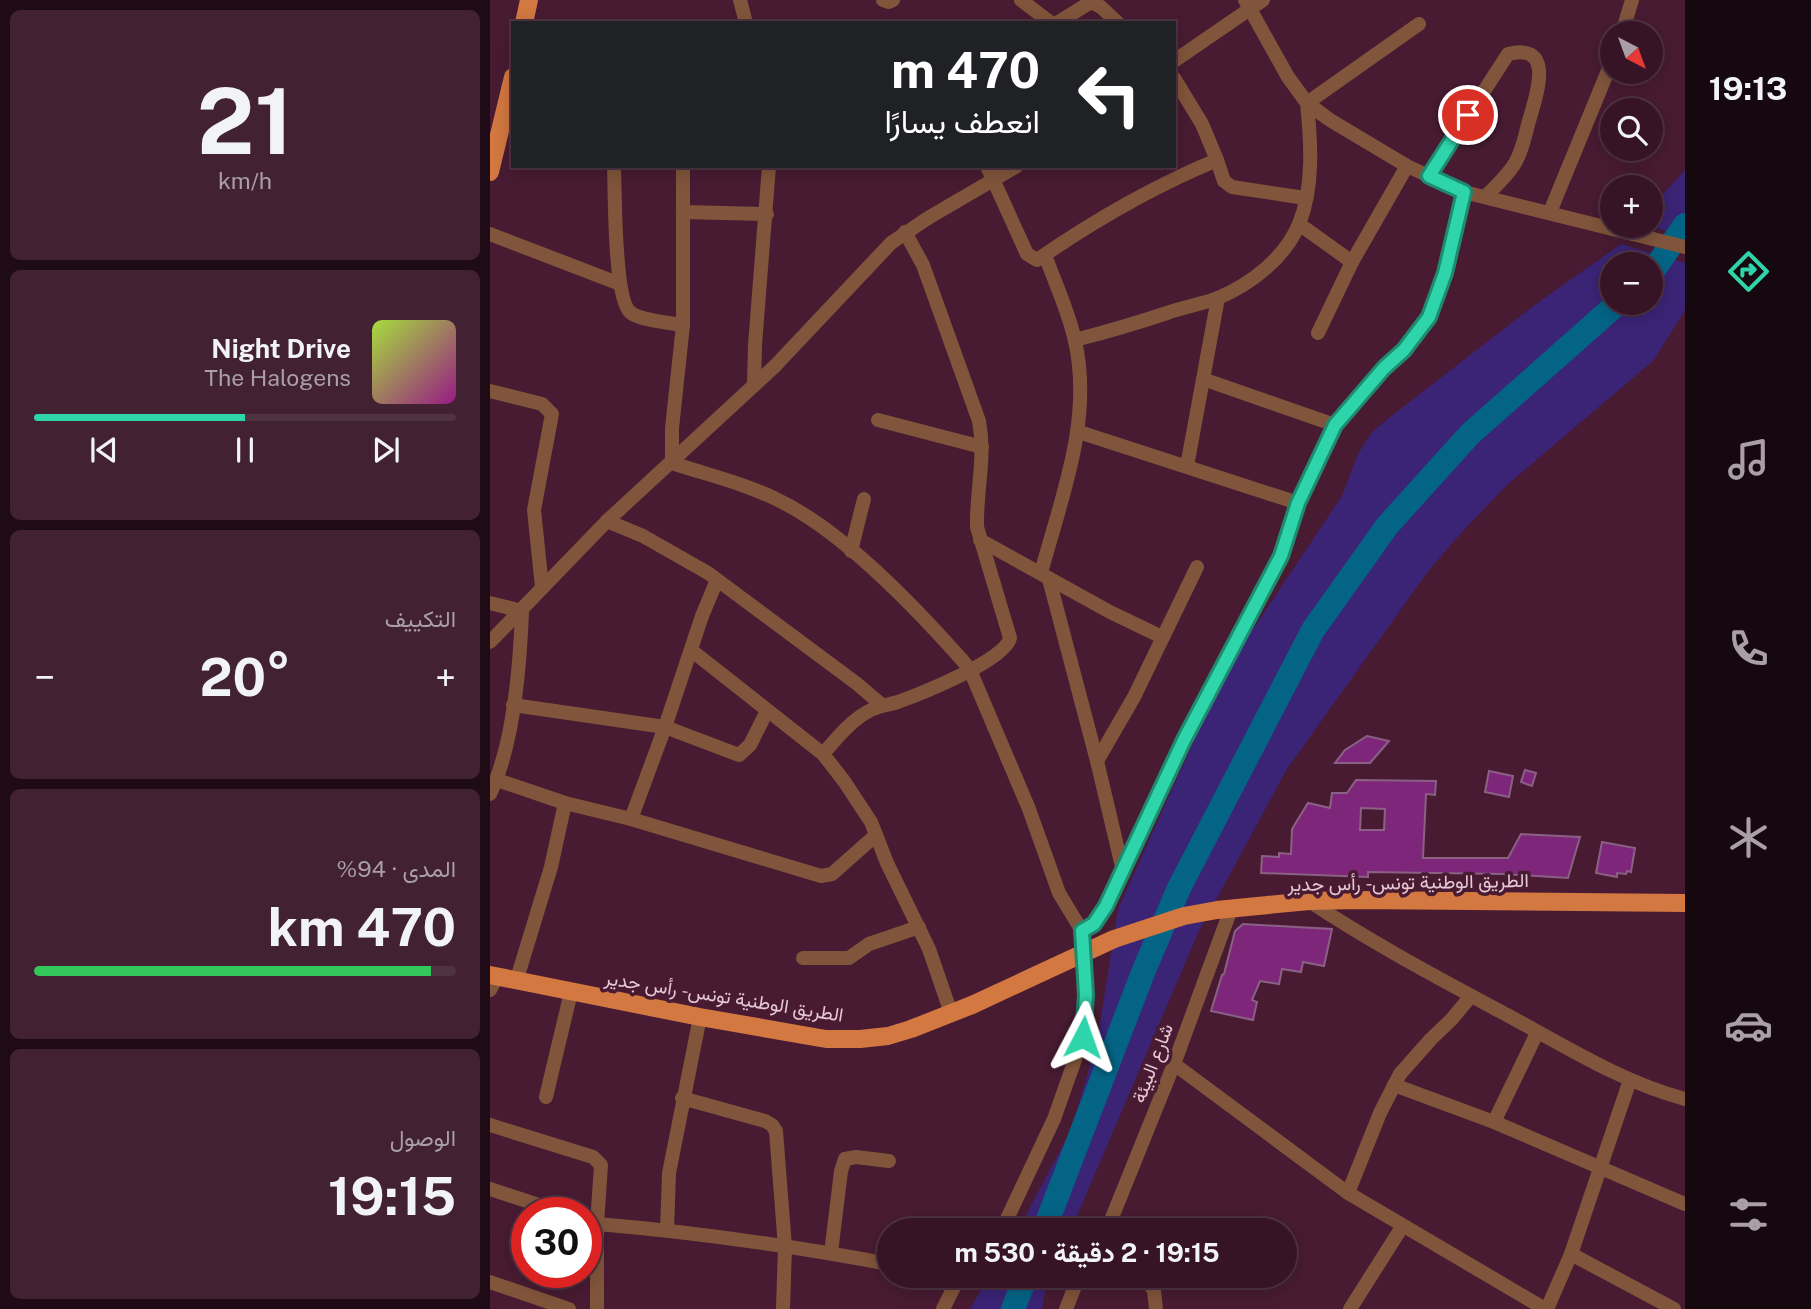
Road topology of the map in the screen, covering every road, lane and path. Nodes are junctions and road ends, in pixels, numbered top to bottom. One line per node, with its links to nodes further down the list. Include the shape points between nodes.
1 (529, 0): 9 (main road)
2 (740, 0): 10 (street)
3 (883, 0): 4 (street)
4 (893, 0)
5 (1021, 0): 11 (street)
6 (1264, 0): 8 (street)
7 (1632, 0): 14 (street)
8 (1248, 4): 16 (street); 20 (street, via 1287,77)
9 (524, 21)
10 (745, 21)
11 (1048, 21)
12 (1060, 21): 13 (street, via 1091,2)
13 (1116, 21)
14 (1626, 21)
15 (1419, 24): 20 (street)
16 (1176, 59)
17 (1176, 81): 21 (street)
18 (1603, 84): 35 (street)
19 (510, 102): 28 (main road)
20 (1307, 103): 22 (street); 33 (street, via 1311,142)
21 (1217, 160): 33 (street, via 1224,181 1232,187); 41 (street, via 1109,215)
22 (1406, 166): 29 (street); 42 (street)
23 (614, 168): 43 (street)
24 (683, 168): 34 (street)
25 (769, 168): 36 (street)
26 (988, 168): 30 (street)
27 (1014, 168): 30 (street)
28 (490, 172)
29 (1429, 176): 31 (street); 32 (street, via 1508,54 1521,51 1538,65 1539,87 1518,158)
30 (995, 181): 38 (street); 41 (street, via 1027,254 1034,260)
31 (1464, 192): 32 (street); 52 (street, via 1445,273 1429,317)
32 (1486, 196): 35 (street)
33 (1305, 198): 37 (street)
34 (683, 212): 36 (street); 45 (street)
35 (1550, 212): 40 (street)
36 (767, 214): 49 (street)
37 (1299, 225): 42 (street); 44 (street, via 1272,263)
38 (905, 232): 49 (street); 54 (street, via 946,327 979,421)
39 (490, 234): 43 (street)
40 (1685, 247)
41 (1045, 255): 47 (street)
42 (1352, 262): 46 (street)
43 (620, 284): 45 (street, via 623,304 635,316)
44 (1218, 298): 47 (street); 48 (street)
45 (682, 325): 55 (street)
46 (1318, 333)
47 (1075, 340): 53 (street)
48 (1203, 379): 52 (street); 56 (street)
49 (754, 385): 55 (street)
50 (490, 391): 65 (street, via 542,404 552,414 534,510)
51 (878, 420): 54 (street)
52 (1335, 425): 58 (street)
53 (1079, 432): 56 (street); 63 (street)
54 (982, 447): 60 (street, via 977,511)
55 (672, 463): 59 (street); 61 (street, via 779,500)
56 (1187, 466): 58 (street)
57 (864, 499): 61 (street)
58 (1298, 503): 83 (street, via 1281,556 1184,740)
59 (607, 521): 64 (street, via 643,536); 65 (street)
60 (980, 540): 63 (street); 71 (street, via 1010,638 1001,651)
61 (851, 551): 71 (street, via 922,617)
62 (1197, 567): 68 (street)
63 (1045, 576): 68 (street); 77 (street)
64 (717, 580): 70 (street); 73 (street)
65 (542, 587): 67 (street)
66 (490, 603): 67 (street)
67 (522, 611): 69 (street); 72 (street)
68 (1162, 637): 77 (street)
69 (490, 642)
70 (691, 650): 74 (street); 75 (street)
71 (970, 670): 73 (street); 88 (street, via 1059,892)
72 (513, 705): 75 (street); 78 (street)
73 (882, 705): 76 (street, via 861,716)
74 (767, 710): 75 (street, via 750,745 739,755); 76 (street)
75 (665, 727): 81 (street)
76 (823, 754): 82 (street, via 858,800)
77 (1097, 761): 83 (street)
78 (497, 780): 79 (street); 80 (street)
79 (490, 794)
80 (565, 803): 81 (street); 92 (street)
81 (631, 819): 82 (street, via 827,877)
82 (876, 835): 87 (street)
83 (1122, 871): 88 (street, via 1100,917)
84 (1309, 901): 85 (main road, الطريق الوطنية تونس - رأس جدير); 86 (main road, الطريق الوطنية تونس - رأس جدير); 94 (street)
85 (1685, 903)
86 (1224, 909): 89 (main road, الطريق الوطنية تونس - رأس جدير, via 1136,930); 98 (street, شارع البيئة)
87 (919, 927): 90 (street, via 869,944 849,958); 95 (street)
88 (1082, 931): 89 (street)
89 (1082, 952): 95 (main road, الطريق الوطنية تونس - رأس جدير); 113 (street, via 1083,1037 1054,1119)
90 (803, 958)
91 (492, 981): 92 (main road, الطريق الوطنية تونس - رأس جدير)
92 (516, 982): 93 (main road, الطريق الوطنية تونس - رأس جدير)
93 (571, 992): 96 (main road, الطريق الوطنية تونس - رأس جدير); 101 (street)
94 (1471, 996): 97 (street); 100 (street, via 1408,1063)
95 (951, 1013): 96 (main road, الطريق الوطنية تونس - رأس جدير, via 888,1036 860,1039 826,1038)
96 (700, 1017): 102 (street)
97 (1537, 1033): 99 (street); 104 (street)
98 (1174, 1064): 109 (street); 114 (street, شارع البيئة)
99 (1630, 1080): 103 (street); 107 (street)
100 (1394, 1085): 104 (street); 109 (street)
101 (547, 1097)
102 (682, 1098): 117 (street, via 669,1173); 118 (street, via 772,1125)
103 (1685, 1099)
104 (1494, 1122): 107 (street)
105 (490, 1125): 111 (street, via 599,1161)
106 (889, 1161): 119 (street, via 845,1159)
107 (1599, 1167): 112 (street); 120 (street)
108 (490, 1189): 110 (street)
109 (1348, 1193): 116 (street)
110 (514, 1197)
111 (596, 1197)
112 (1685, 1204)
113 (1007, 1218)
114 (1112, 1218)
115 (602, 1223): 117 (street)
116 (1402, 1227): 133 (street); 134 (street)
117 (667, 1230): 118 (street)
118 (785, 1247): 119 (street); 129 (street)
119 (831, 1253): 121 (street)
120 (1571, 1254): 134 (street); 135 (street)
121 (877, 1262)
122 (490, 1282): 127 (street)
123 (596, 1288): 128 (street)
124 (955, 1288): 130 (street)
125 (1074, 1288): 131 (street)
126 (1152, 1288): 132 (street)
127 (569, 1309)
128 (597, 1309)
129 (783, 1309)
130 (943, 1309)
131 (1066, 1309)
132 (1156, 1309)
133 (1349, 1309)
134 (1546, 1309)
135 (1674, 1309)

